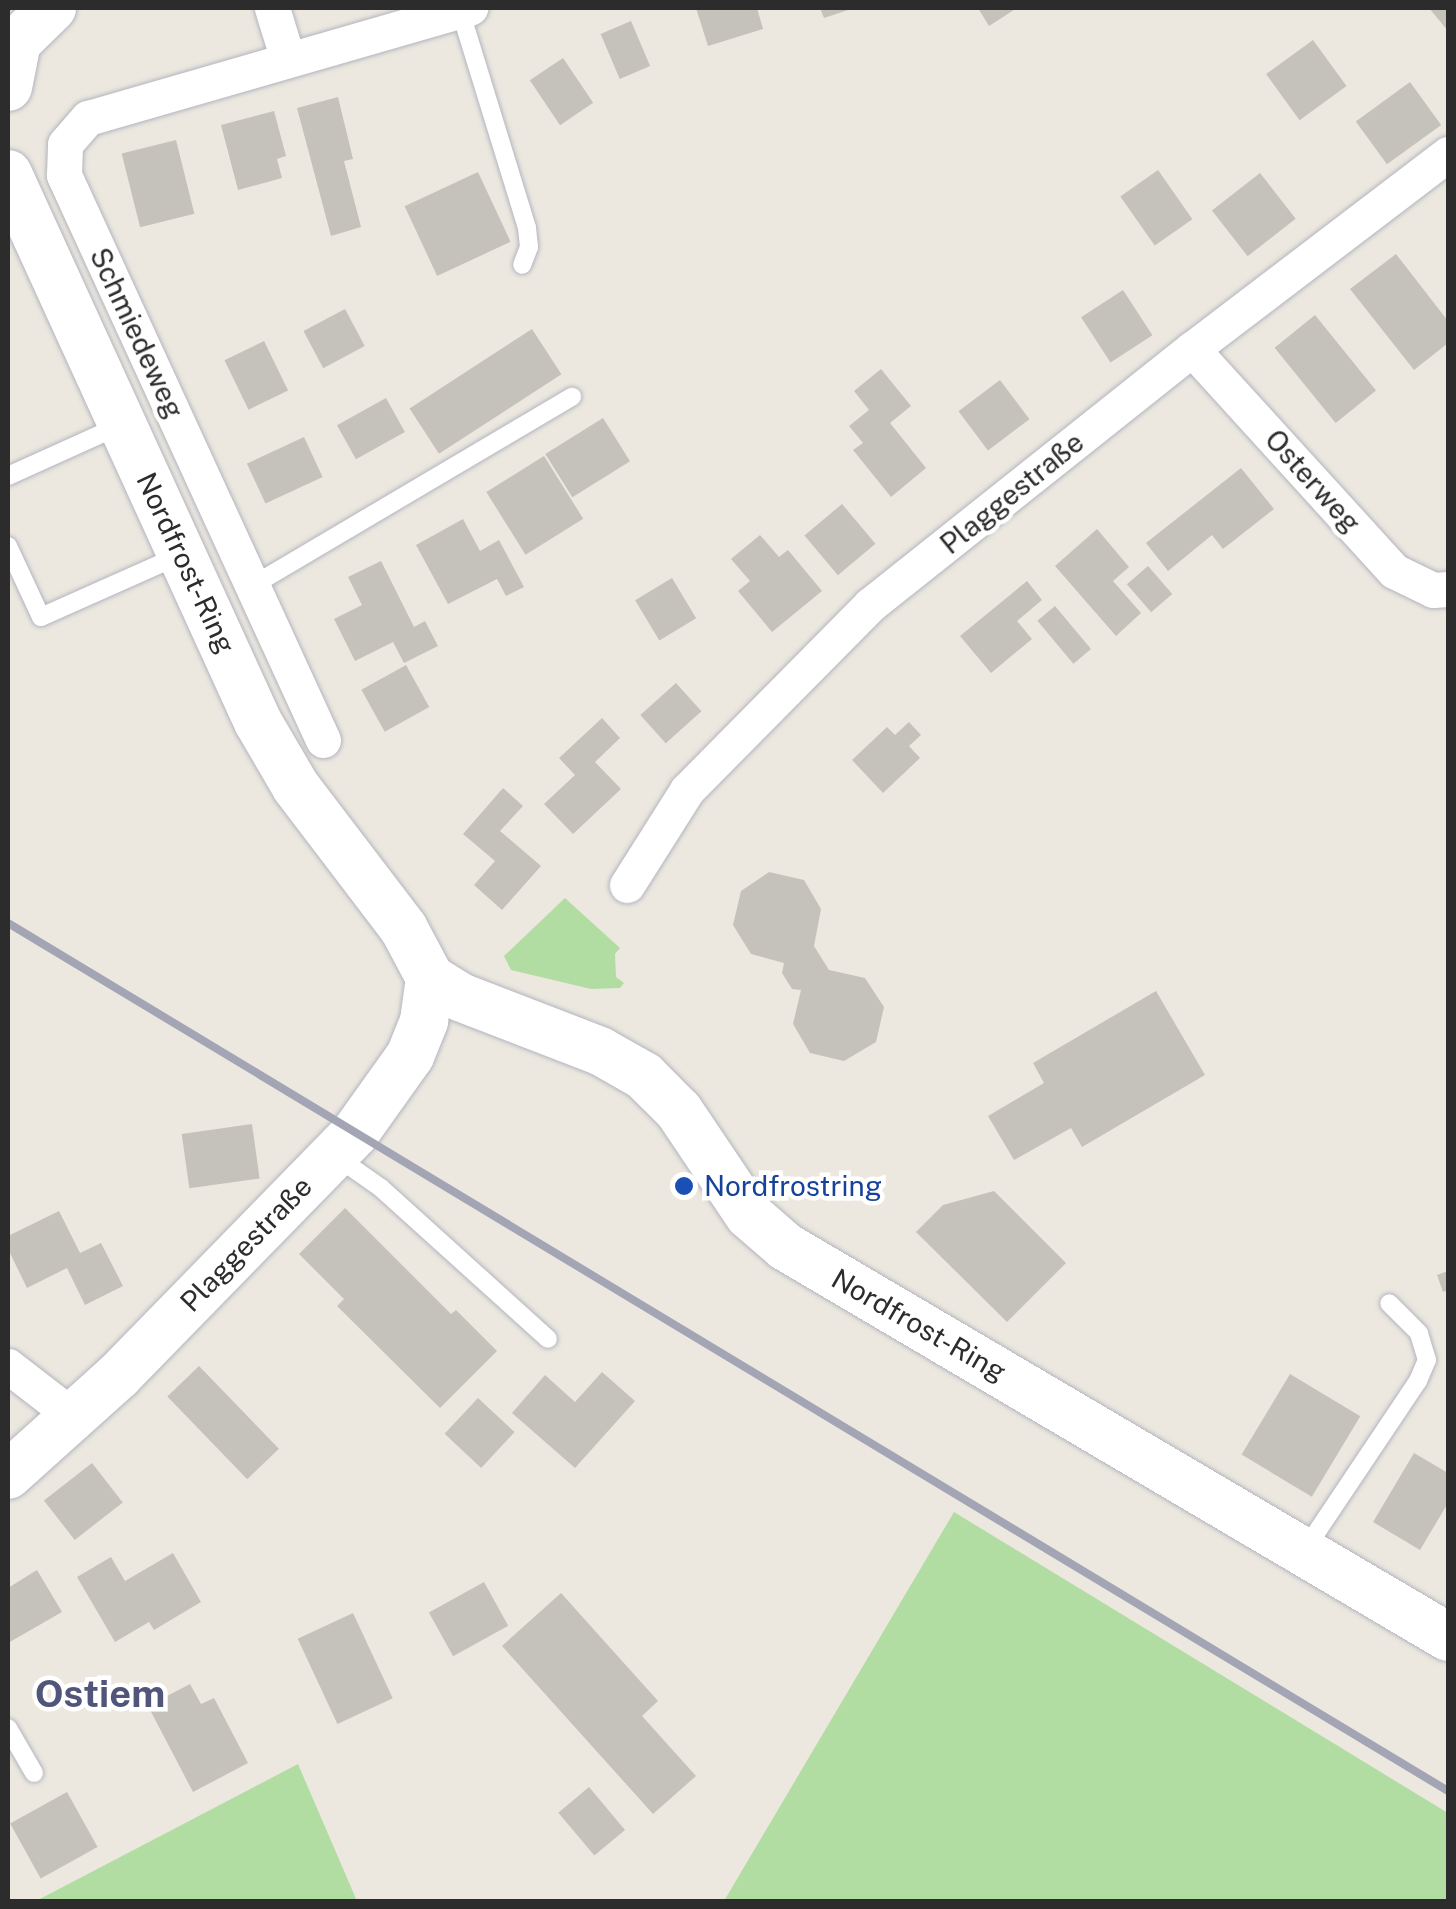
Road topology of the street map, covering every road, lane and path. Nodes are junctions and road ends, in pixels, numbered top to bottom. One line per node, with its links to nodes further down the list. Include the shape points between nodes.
1 (52, 8): 4 (street)
2 (272, 8): 5 (street)
3 (465, 9): 5 (street, Schmiedeweg); 8 (lane, via 527,228)
4 (10, 54)
5 (288, 60): 15 (street, Schmiedeweg, via 88,118 65,144 64,175)
6 (1448, 154): 9 (street, Plaggestraße)
7 (8, 174): 11 (street, Nordfrost-Ring)
8 (522, 265)
9 (1192, 349): 16 (street, Osterweg, via 1394,570 1433,590); 18 (street, Plaggestraße, via 870,605 686,790)
10 (572, 397): 15 (lane)
11 (122, 425): 12 (lane); 14 (street, Nordfrost-Ring)
12 (8, 476)
13 (8, 546): 14 (lane, via 41,617)
14 (182, 555): 19 (street, Nordfrost-Ring, via 258,722 296,787 404,928)
15 (252, 586): 17 (street, Schmiedeweg)
16 (1448, 589)
17 (323, 740)
18 (627, 885)
19 (430, 978): 20 (street, Plaggestraße, via 410,1056 392,1088); 26 (street, Nordfrost-Ring, via 644,1076 679,1111 749,1216 786,1247)
20 (333, 1155): 22 (lane, via 380,1188); 24 (street, Plaggestraße)
21 (1388, 1303): 26 (lane, via 1419,1333 1427,1360)
22 (548, 1339)
23 (8, 1366): 24 (street)
24 (74, 1417): 25 (street, Plaggestraße)
25 (8, 1475)
26 (1304, 1552): 27 (street, Nordfrost-Ring)
27 (1448, 1637)
28 (8, 1728): 29 (lane)
29 (34, 1773)

